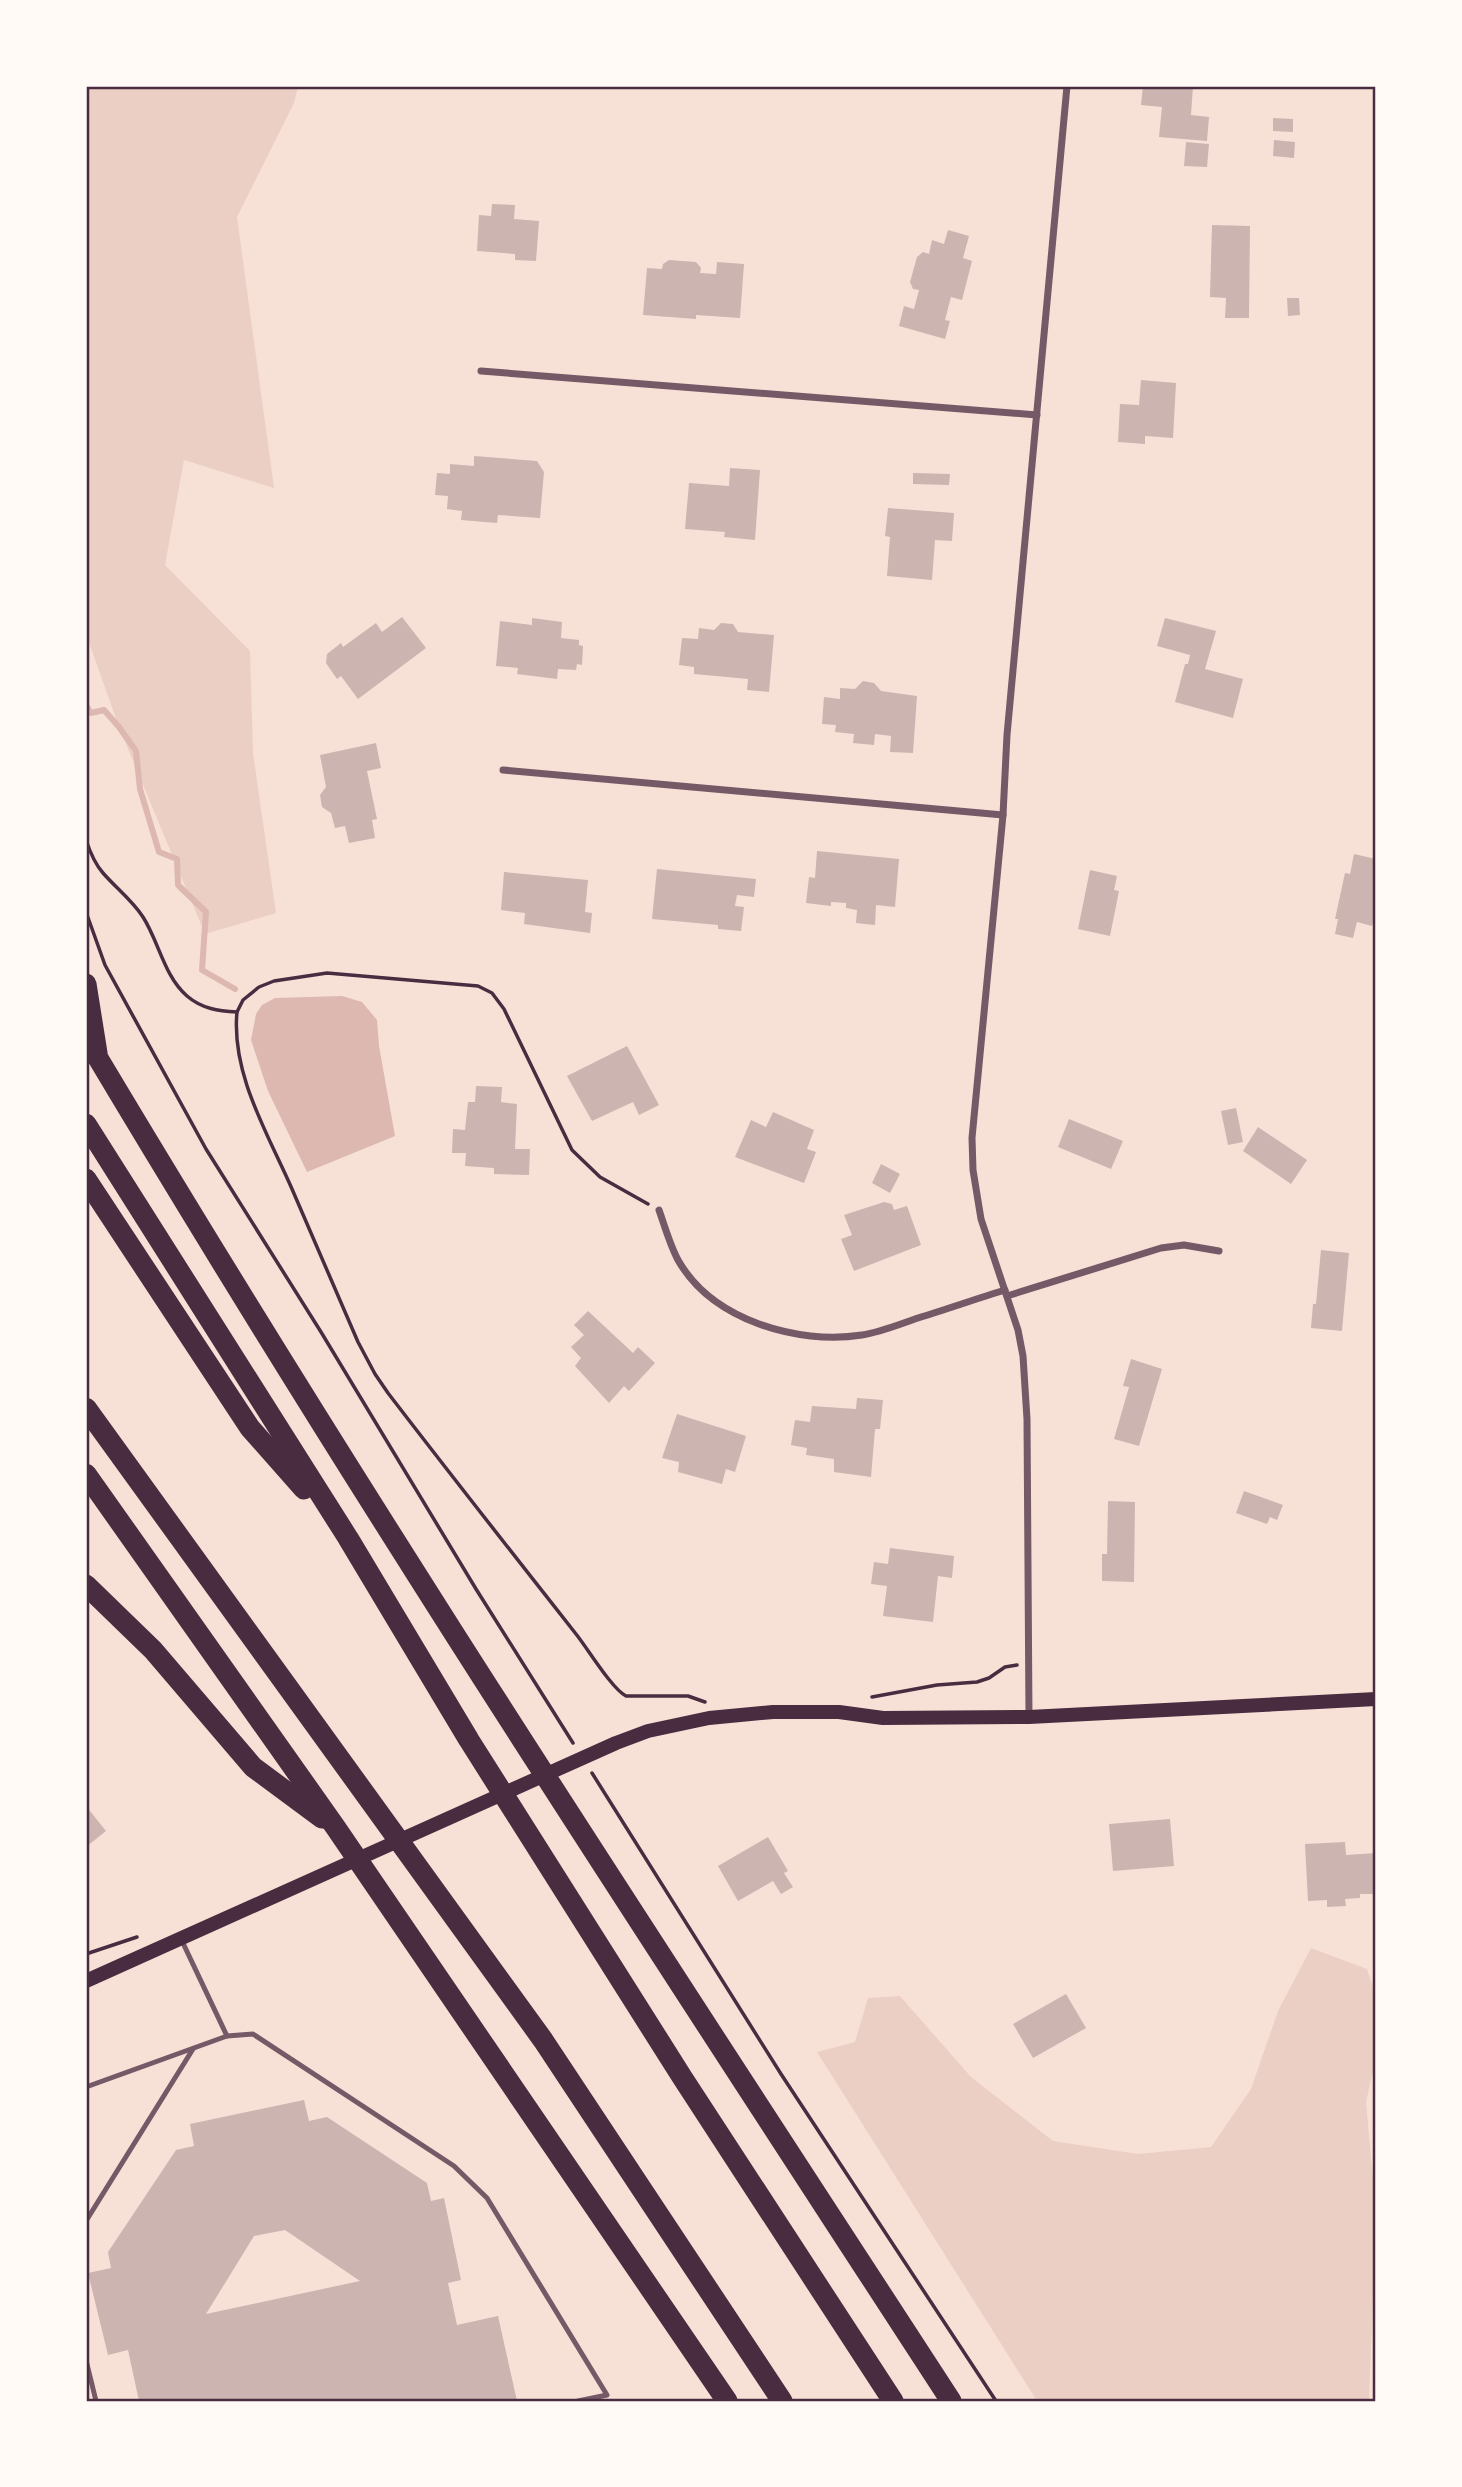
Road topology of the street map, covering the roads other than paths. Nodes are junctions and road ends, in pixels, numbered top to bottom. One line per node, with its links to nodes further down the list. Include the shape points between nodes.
1 (1067, 86): 3 (street)
2 (481, 371): 3 (street)
3 (1037, 415): 5 (street)
4 (503, 770): 5 (street)
5 (1003, 815): 13 (street, via 972,1138 981,1219)
6 (86, 984): 8 (highway)
7 (86, 1038): 8 (highway)
8 (98, 1058): 33 (highway, via 354,1476)
9 (86, 1124): 16 (highway)
10 (86, 1179): 16 (highway, via 250,1428)
11 (659, 1210): 13 (street, via 691,1279 738,1315 775,1329 822,1336 863,1335)
12 (1219, 1251): 13 (street, via 1184,1245 1161,1248)
13 (1006, 1293): 19 (street, via 1023,1356 1027,1419)
14 (86, 1408): 31 (highway, via 542,2040)
15 (86, 1475): 20 (highway)
16 (348, 1538): 32 (highway, via 476,1751)
17 (86, 1585): 20 (highway, via 153,1650 253,1767)
18 (1376, 1699): 19 (main road)
19 (1029, 1717): 21 (main road, via 883,1718 839,1712 773,1712 709,1718 648,1731)
20 (336, 1828): 30 (highway)
21 (181, 1938): 22 (main road); 23 (lane)
22 (86, 1981)
23 (227, 2036): 24 (lane); 29 (lane, via 253,2034 454,2166 487,2198 607,2395)
24 (194, 2048): 25 (lane); 26 (lane)
25 (86, 2087)
26 (86, 2221)
27 (86, 2360): 28 (lane)
28 (96, 2401)
29 (578, 2401)
30 (727, 2401)
31 (782, 2401)
32 (893, 2401)
33 (951, 2401)

